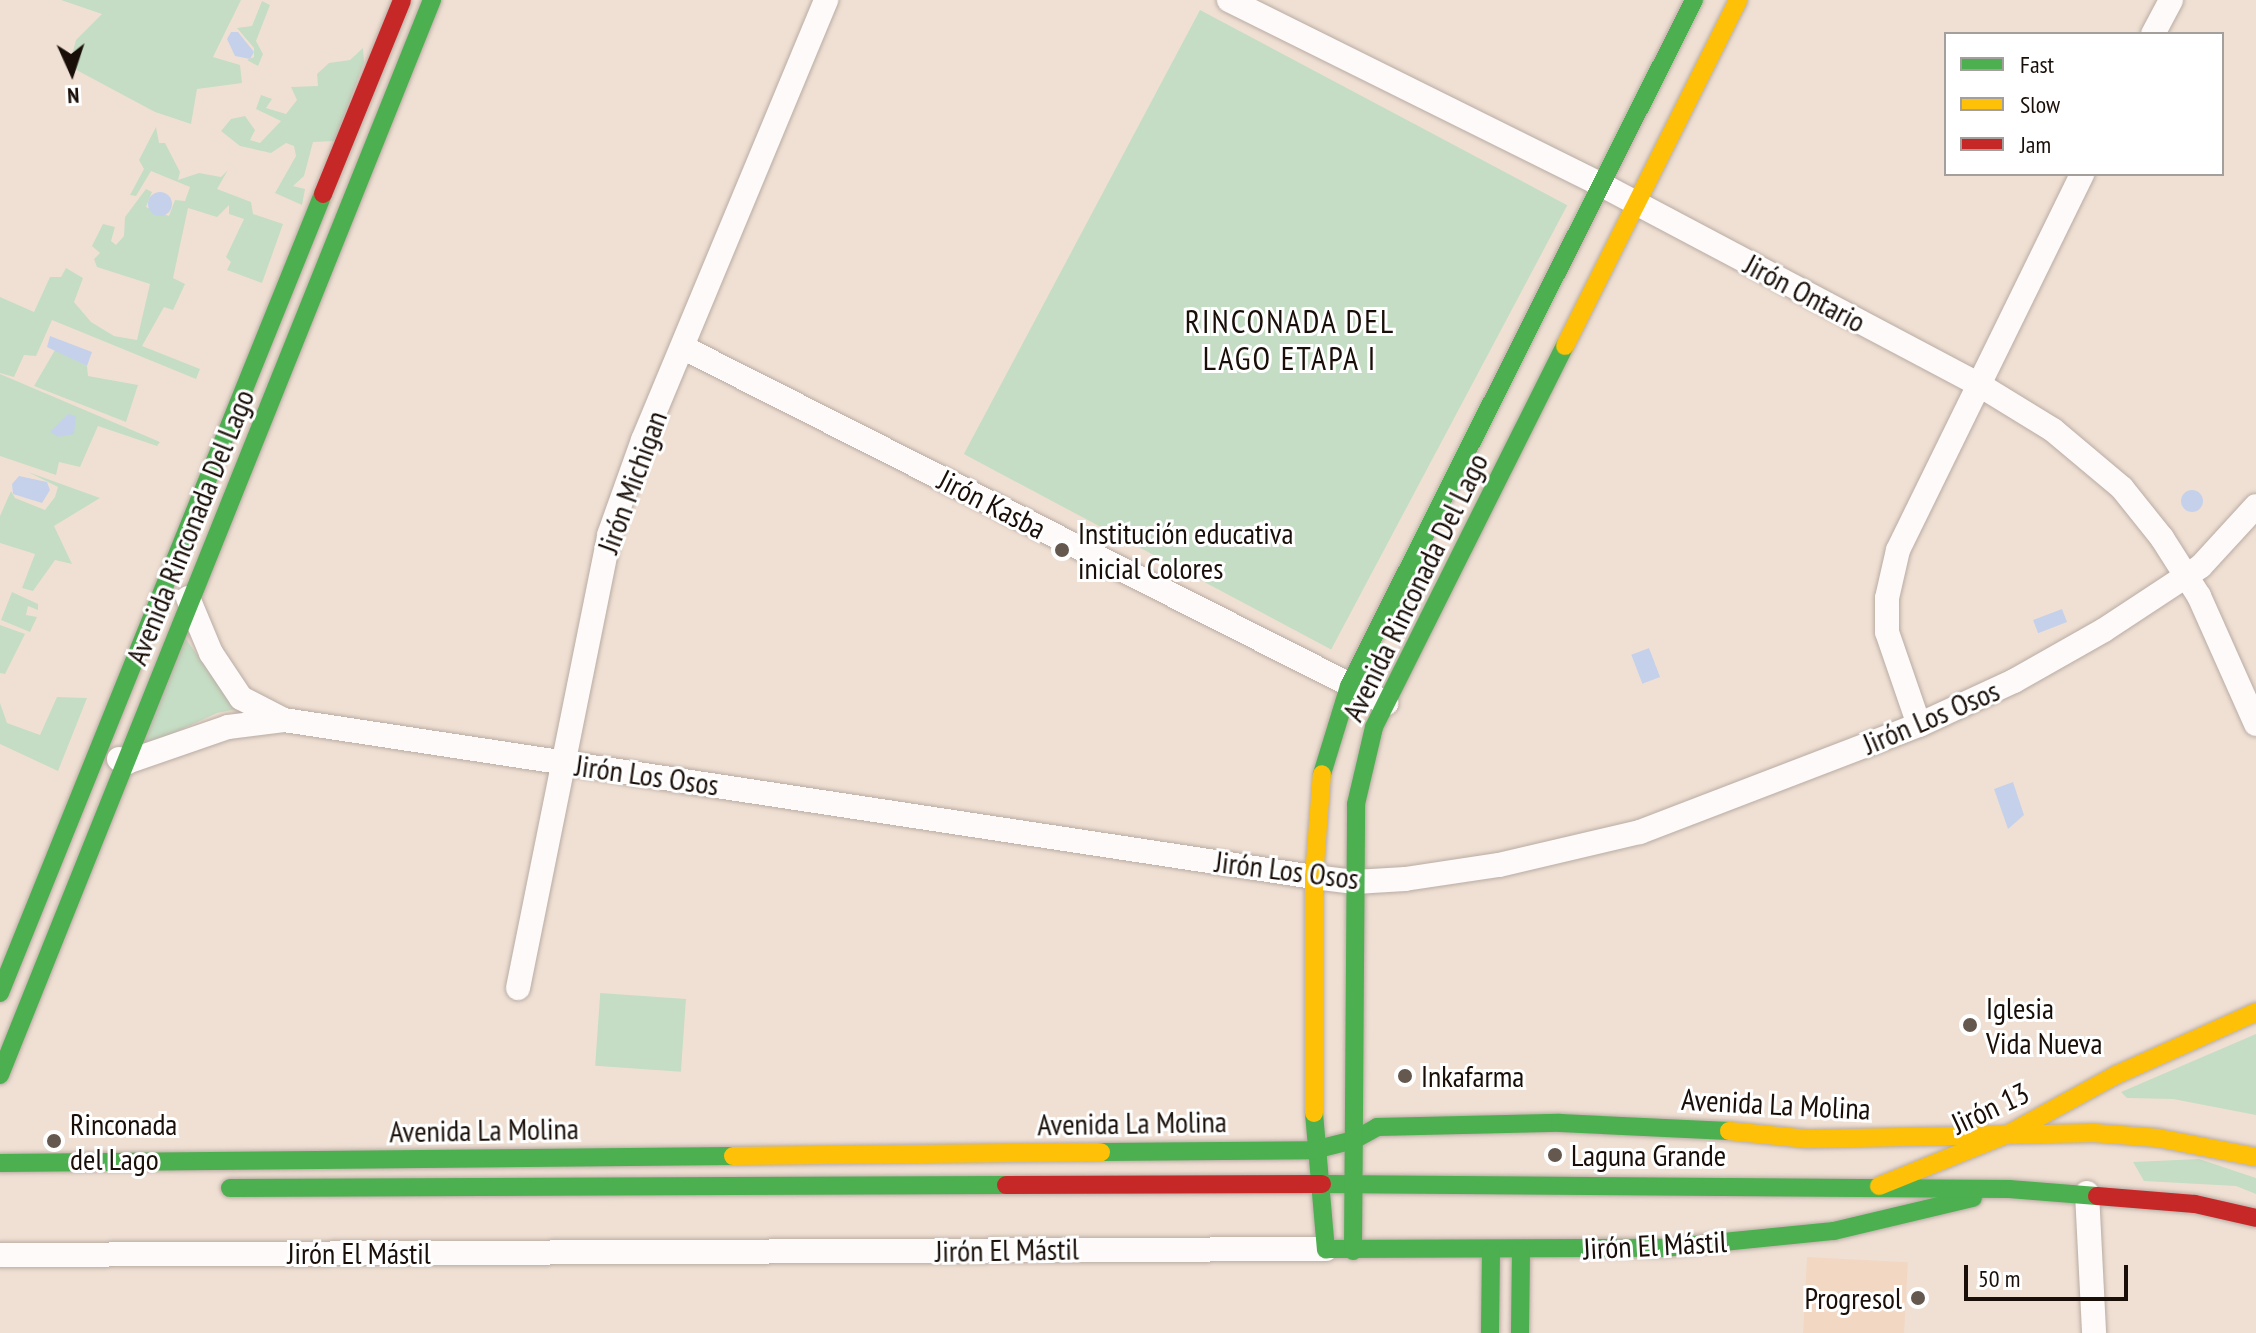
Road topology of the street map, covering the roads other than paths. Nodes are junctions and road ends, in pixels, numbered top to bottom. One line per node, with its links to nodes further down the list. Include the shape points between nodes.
1 (402, 0): 16 (street, Avenida Rinconada Del Lago)
2 (432, 0): 17 (street, Avenida Rinconada Del Lago)
3 (826, 0): 12 (street, Jirón Michigan)
4 (1229, 0): 10 (street, Jirón Ontario)
5 (1694, 0): 10 (street, Avenida Rinconada Del Lago)
6 (1738, 0): 11 (street, Avenida Rinconada Del Lago)
7 (2171, 0): 8 (street)
8 (2154, 32)
9 (2081, 176): 13 (street)
10 (1602, 185): 11 (street, Jirón Ontario); 18 (street, Avenida Rinconada Del Lago)
11 (1635, 204): 13 (street, Jirón Ontario); 19 (street, Avenida Rinconada Del Lago)
12 (684, 348): 18 (street, Jirón Kasba); 25 (street, Jirón Michigan, via 609,535)
13 (1978, 384): 15 (street, Jirón Ontario, via 2027,412 2101,468 2143,512); 22 (street, via 1906,528 1887,598 1890,652)
14 (2256, 506): 15 (street, Jirón Los Osos, via 2216,553)
15 (2188, 575): 21 (street, Jirón Ontario); 22 (street, Jirón Los Osos, via 2062,656)
16 (169, 581): 17 (street, Jirón Los Osos); 23 (street, Avenida Rinconada Del Lago)
17 (191, 601): 20 (street, Jirón Los Osos, via 241,698); 24 (street, Avenida Rinconada Del Lago)
18 (1349, 686): 19 (street, Jirón Kasba); 26 (street, Avenida Rinconada Del Lago, via 1322,768)
19 (1386, 703): 27 (street, Avenida Rinconada Del Lago, via 1374,727 1356,804)
20 (284, 720): 24 (street, Jirón Los Osos, via 228,727); 25 (street, Jirón Los Osos)
21 (2256, 724)
22 (1919, 725): 27 (street, Jirón Los Osos, via 1640,832 1499,865)
23 (98, 751): 24 (street); 28 (street, Avenida Rinconada Del Lago)
24 (127, 762): 29 (street, Avenida Rinconada Del Lago)
25 (564, 763): 26 (street, Jirón Los Osos); 30 (street, Jirón Michigan)
26 (1314, 877): 27 (street, Jirón Los Osos); 36 (street, Avenida Rinconada Del Lago)
27 (1355, 882): 35 (street, Avenida Rinconada Del Lago)
28 (21, 942): 29 (street); 31 (street, Avenida Rinconada Del Lago)
29 (49, 953): 33 (street, Avenida Rinconada Del Lago)
30 (518, 988)
31 (0, 993)
32 (2256, 1012): 34 (street, Jirón 13, via 2116,1075)
33 (0, 1075)
34 (2010, 1133): 35 (street, Avenida La Molina, via 1808,1139 1671,1125 1560,1123 1377,1127); 37 (street, Avenida La Molina, via 2158,1138); 44 (street, Jirón 13)
35 (1354, 1140): 36 (street, Avenida La Molina); 41 (street, Avenida Rinconada Del Lago)
36 (1314, 1150): 38 (street, Avenida La Molina); 40 (street, Avenida Rinconada Del Lago)
37 (2256, 1157)
38 (482, 1158): 39 (street, Avenida La Molina); 42 (street)
39 (0, 1163)
40 (1315, 1184): 41 (street, Avenida La Molina); 42 (street, Avenida La Molina); 48 (street, Avenida Rinconada Del Lago)
41 (1353, 1184): 44 (street, Avenida La Molina); 49 (street, Avenida Rinconada Del Lago)
42 (650, 1186): 43 (street, Avenida La Molina)
43 (206, 1188)
44 (1876, 1188): 45 (street, Avenida La Molina)
45 (2009, 1189): 46 (street, Avenida La Molina); 50 (street, Jirón El Mástil, via 1834,1231 1663,1248)
46 (2087, 1193): 47 (street, Avenida La Molina, via 2195,1204); 55 (street)
47 (2256, 1218)
48 (1326, 1249): 49 (street, Jirón El Mástil); 52 (street, Jirón El Mástil)
49 (1353, 1251): 51 (street, Jirón El Mástil)
50 (1521, 1251): 51 (street, Jirón El Mástil); 54 (street)
51 (1491, 1252): 53 (street)
52 (0, 1255)
53 (1490, 1333)
54 (1520, 1333)
55 (2094, 1333)

